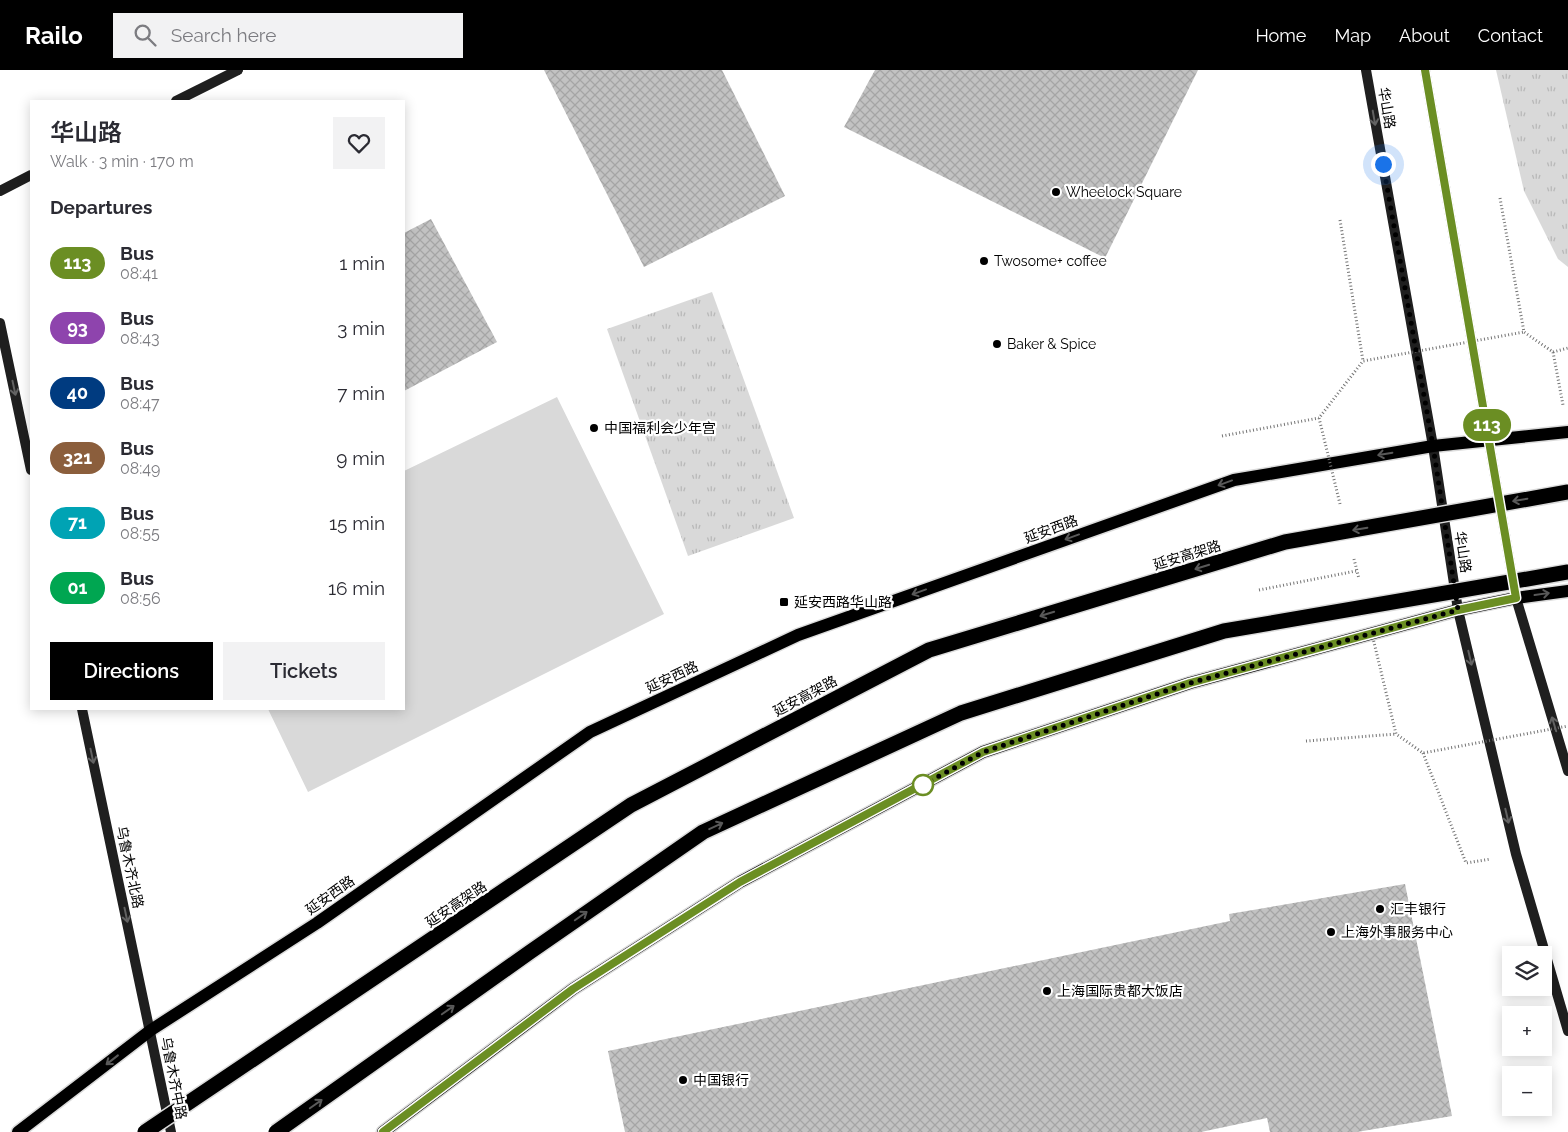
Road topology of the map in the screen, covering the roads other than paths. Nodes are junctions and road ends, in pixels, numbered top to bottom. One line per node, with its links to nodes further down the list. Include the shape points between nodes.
1 (238, 70): 4 (main road)
2 (1366, 70): 10 (main road, 华山路, one-way to 10)
3 (1426, 70): 9 (main road)
4 (178, 100)
5 (30, 176): 6 (main road)
6 (0, 191)
7 (0, 323): 11 (main road, one-way to 11)
8 (1568, 432): 9 (main road, 延安西路)
9 (1489, 441): 10 (main road, 延安西路); 15 (main road)
10 (1433, 446): 16 (main road, 华山路); 19 (main road, 延安西路, one-way to 19, via 1234,480 798,634 590,732 317,923)
11 (30, 465)
12 (1568, 492): 22 (highway, 延安高架路, one-way to 22, bridge, via 1285,542 929,650 631,805)
13 (1568, 572): 24 (highway, one-way to 13, bridge, via 703,832 961,713 1224,631)
14 (1568, 591): 15 (main road, one-way to 14)
15 (1516, 598): 16 (main road); 18 (main road, one-way to 15)
16 (1458, 610): 20 (main road, 华山路, one-way to 20, via 1516,854); 25 (main road, via 1190,683 983,752 740,882 573,989)
17 (82, 710): 19 (main road, 乌鲁木齐北路, one-way to 19)
18 (1568, 771)
19 (150, 1030): 21 (main road, 延安西路, one-way to 21); 23 (main road, 乌鲁木齐中路)
20 (1568, 1031)
21 (18, 1132)
22 (146, 1132)
23 (171, 1132)
24 (276, 1132)
25 (383, 1132)

